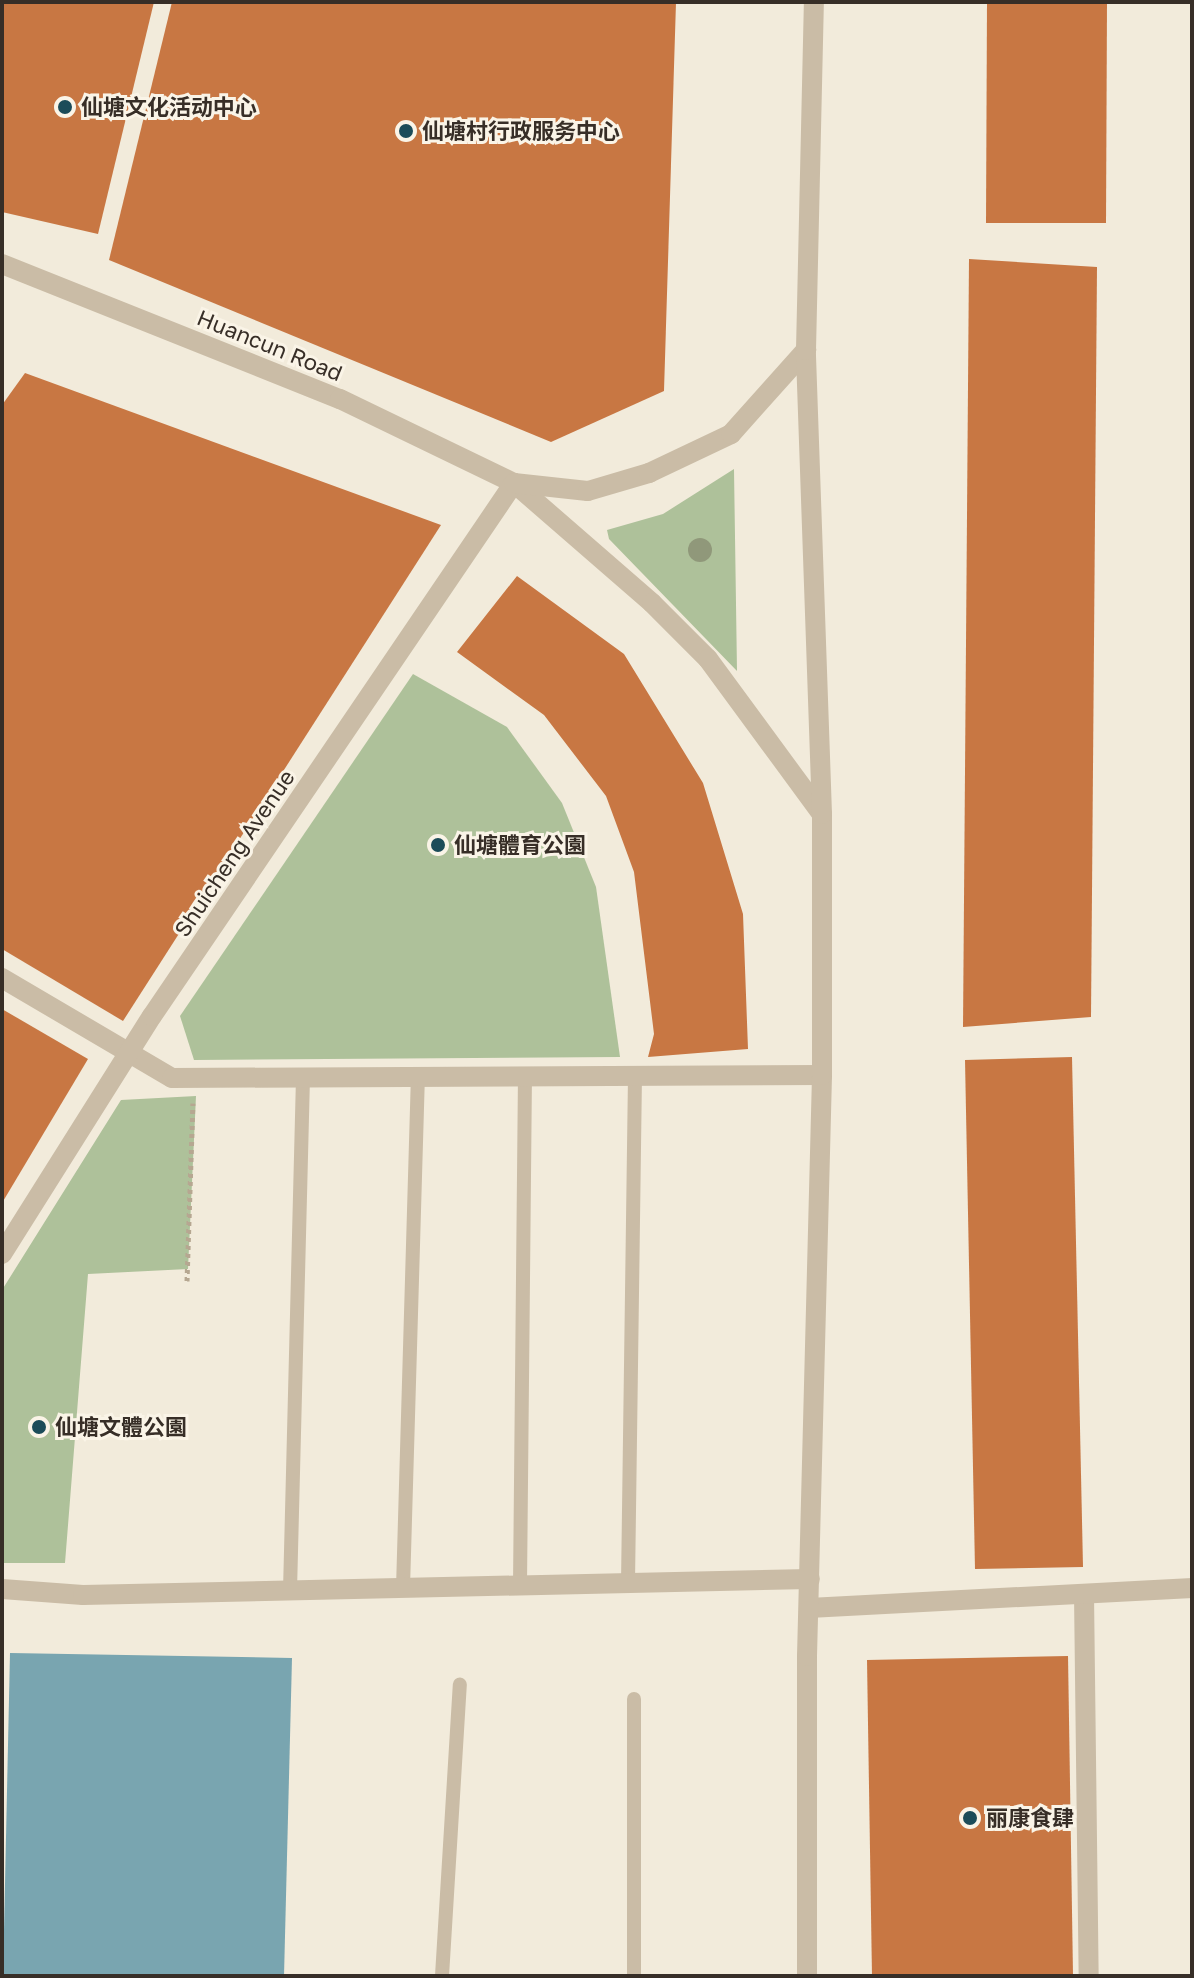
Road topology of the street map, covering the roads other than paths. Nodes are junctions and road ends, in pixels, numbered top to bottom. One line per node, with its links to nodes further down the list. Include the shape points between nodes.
1 (814, 2): 3 (street)
2 (2, 264): 4 (street, Huancun Road, via 340,399)
3 (806, 350): 4 (street, Huancun Road, via 731,434 649,473 588,491); 5 (street)
4 (514, 483): 5 (street, Huancun Road, via 708,659); 7 (street, Shuicheng Avenue)
5 (822, 814): 11 (street)
6 (2, 978): 7 (street)
7 (129, 1053): 12 (street, via 172,1078); 13 (street, Shuicheng Avenue)
8 (418, 1075): 9 (street); 12 (street); 17 (lane)
9 (525, 1075): 10 (street); 16 (lane)
10 (635, 1075): 11 (street); 15 (lane)
11 (822, 1075): 14 (street)
12 (303, 1076): 20 (lane)
13 (2, 1254)
14 (810, 1579): 15 (street); 22 (street)
15 (628, 1583): 16 (street)
16 (520, 1585): 17 (street)
17 (403, 1588): 20 (street)
18 (1192, 1588): 21 (street)
19 (2, 1589): 20 (street, via 83,1595)
20 (290, 1591)
21 (1084, 1594): 22 (street); 28 (street)
22 (809, 1608): 27 (street)
23 (460, 1685): 25 (lane)
24 (634, 1699): 26 (lane)
25 (442, 1976)
26 (634, 1976)
27 (807, 1976)
28 (1089, 1976)

